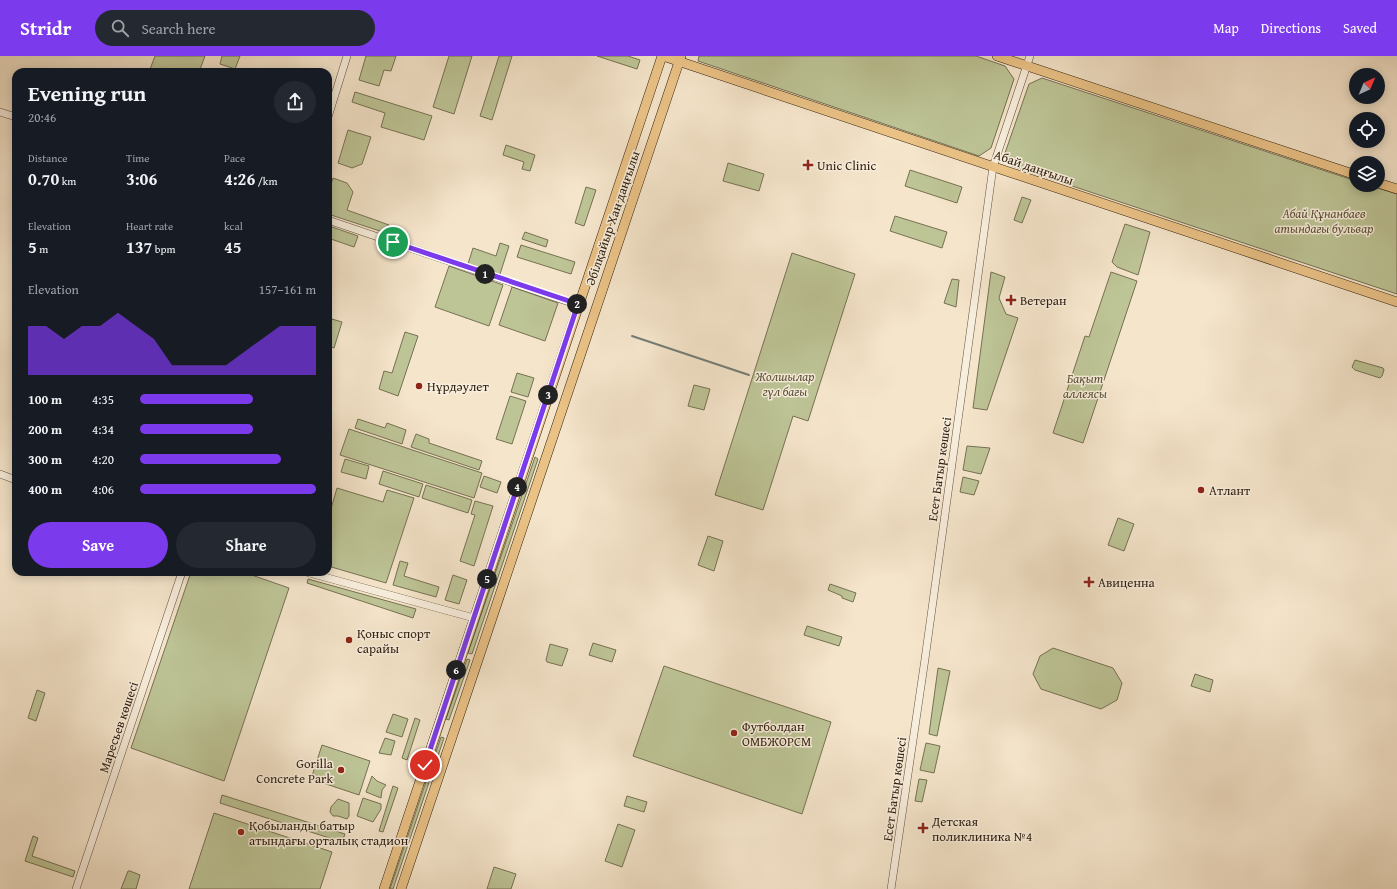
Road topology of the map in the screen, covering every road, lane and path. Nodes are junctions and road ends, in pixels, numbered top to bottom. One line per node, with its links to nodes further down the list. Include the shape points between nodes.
1 (347, 56): 8 (street)
2 (662, 56): 5 (main road, Абай даңғылы); 7 (main road, Әбілқайыр Хан даңғылы)
3 (997, 56): 6 (main road)
4 (1030, 56): 6 (street, Есет Батыр көшесі)
5 (680, 59): 9 (main road, Әбілқайыр Хан даңғылы); 12 (main road, Абай даңғылы)
6 (1027, 66): 12 (street, Есет Батыр көшесі); 13 (main road)
7 (646, 102): 9 (main road); 16 (main road, Әбілқайыр Хан даңғылы)
8 (332, 104)
9 (663, 107): 17 (main road, Әбілқайыр Хан даңғылы)
10 (0, 112): 11 (street)
11 (12, 116)
12 (993, 166): 19 (main road, Абай даңғылы); 33 (street, Есет Батыр көшесі)
13 (1349, 173)
14 (1385, 185): 15 (main road)
15 (1397, 189)
16 (616, 190): 17 (main road); 20 (main road, Әбілқайыр Хан даңғылы)
17 (633, 196): 22 (main road, Әбілқайыр Хан даңғылы)
18 (332, 221): 20 (street)
19 (1397, 302)
20 (578, 304): 21 (main road, Әбілқайыр Хан даңғылы)
21 (531, 444): 22 (main road); 27 (main road, Әбілқайыр Хан даңғылы)
22 (548, 450): 29 (main road, Әбілқайыр Хан даңғылы)
23 (0, 474): 24 (street)
24 (12, 478)
25 (181, 576): 30 (street, Маресьев көшесі)
26 (321, 576): 27 (street)
27 (474, 618): 28 (main road, Әбілқайыр Хан даңғылы)
28 (439, 724): 29 (main road); 31 (main road, Әбілқайыр Хан даңғылы)
29 (455, 729): 32 (main road, Әбілқайыр Хан даңғылы)
30 (76, 889)
31 (384, 889)
32 (401, 889)
33 (891, 889)

